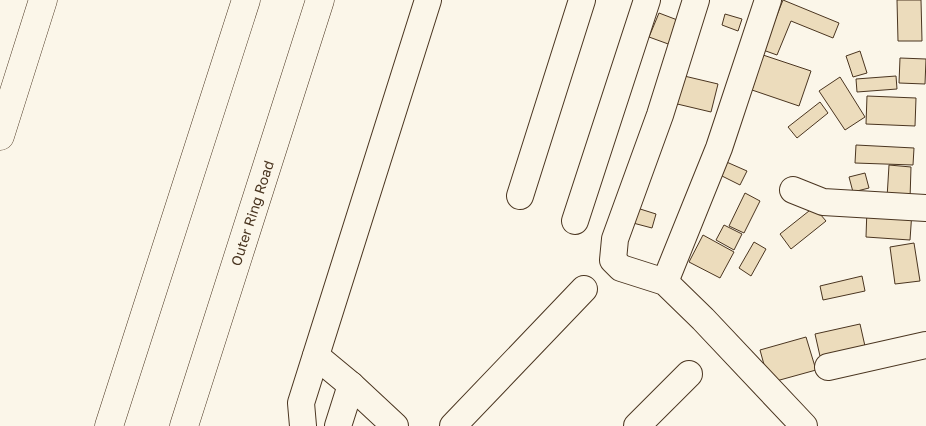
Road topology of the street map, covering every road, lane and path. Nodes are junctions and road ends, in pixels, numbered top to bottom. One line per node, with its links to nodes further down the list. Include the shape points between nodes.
1 (43, 0): 9 (main road)
2 (246, 0): 22 (main road)
3 (320, 0): 23 (main road, Outer Ring Road)
4 (428, 0): 17 (street)
5 (582, 0): 11 (street)
6 (648, 0): 13 (street)
7 (696, 0): 14 (street, via 616,239 613,260 621,268)
8 (768, 0): 14 (street, via 719,148)
9 (0, 136)
10 (792, 190): 12 (street, via 823,202)
11 (520, 196)
12 (926, 208)
13 (576, 221)
14 (665, 282): 29 (street)
15 (584, 289): 27 (street)
16 (926, 344): 18 (street)
17 (316, 356): 20 (street); 21 (street, via 301,403)
18 (828, 367)
19 (689, 374): 28 (street)
20 (351, 385): 25 (street); 26 (street)
21 (302, 417): 24 (street)
22 (109, 426)
23 (184, 426)
24 (334, 426)
25 (338, 426)
26 (395, 426)
27 (453, 426)
28 (637, 426)
29 (804, 426)

